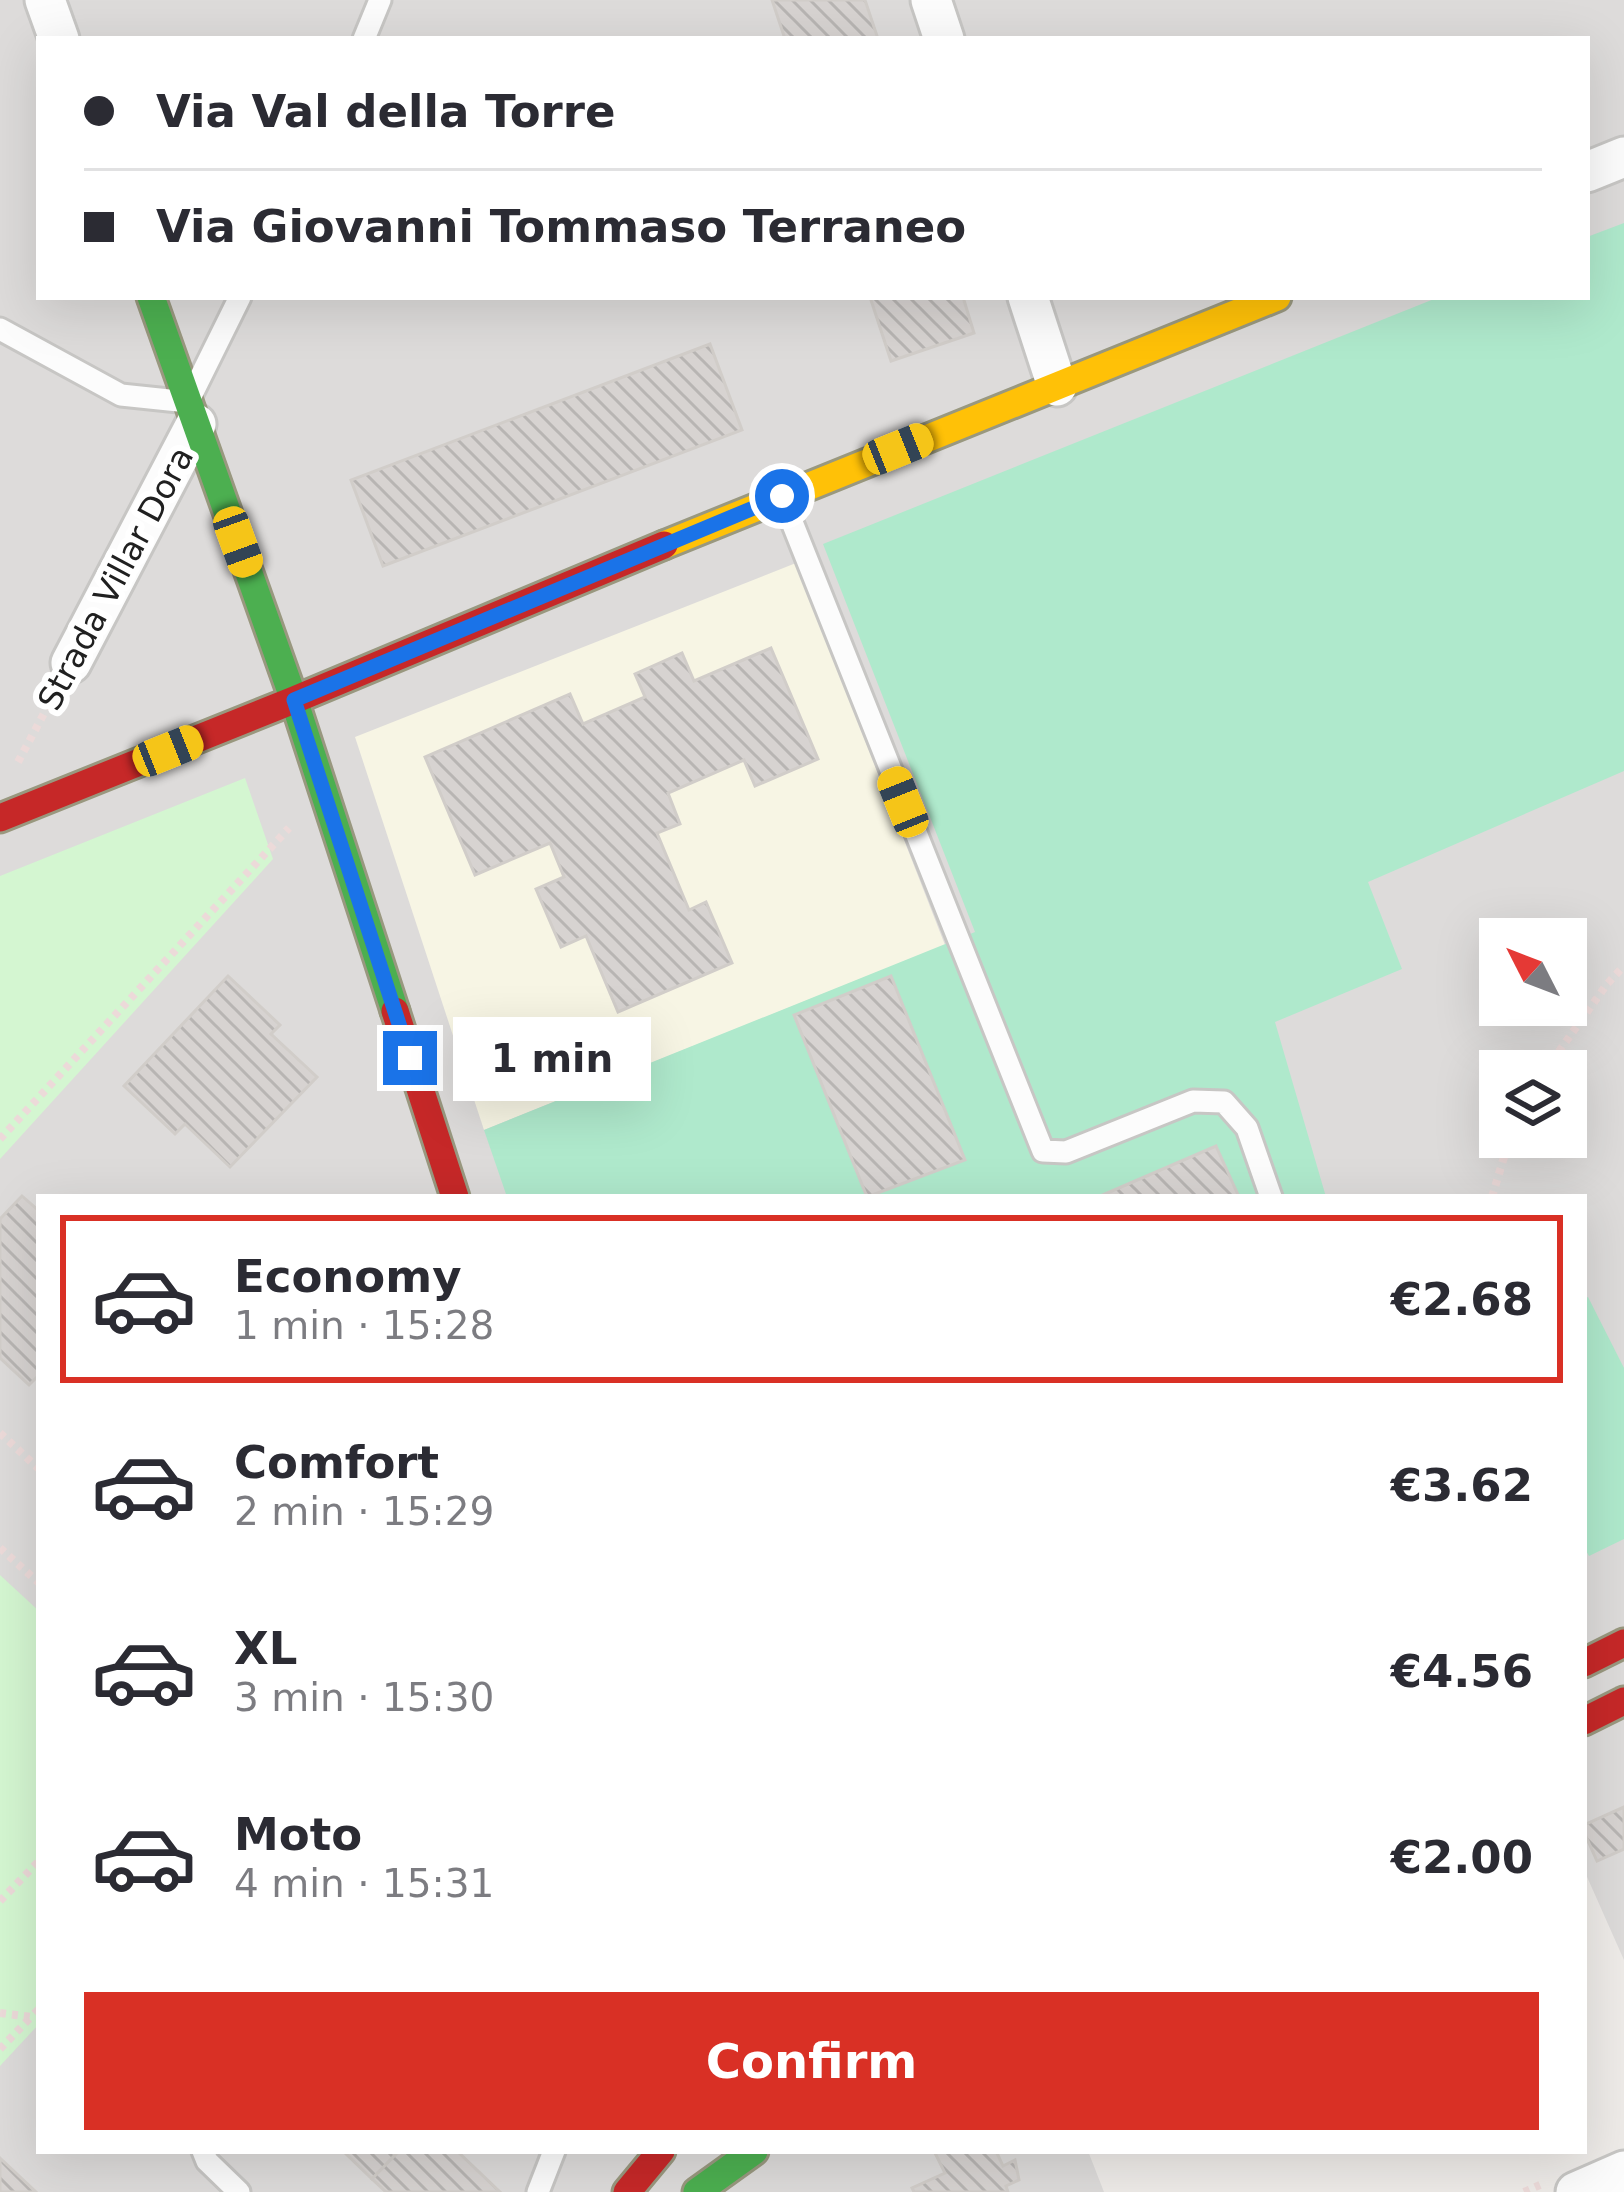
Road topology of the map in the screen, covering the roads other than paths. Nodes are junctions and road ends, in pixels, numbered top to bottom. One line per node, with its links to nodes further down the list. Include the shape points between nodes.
1 (45, 0): 4 (street)
2 (380, 0): 5 (lane)
3 (931, 0): 6 (street)
4 (58, 36)
5 (365, 36)
6 (943, 36)
7 (1624, 157): 8 (street)
8 (1590, 171)
9 (152, 300): 15 (street)
10 (239, 300): 15 (lane, Strada Villar Dora)
11 (1029, 300): 14 (street)
12 (1269, 300): 14 (street)
13 (0, 328): 15 (lane, Strada Villar Dora, via 121,395)
14 (1057, 386): 16 (street)
15 (192, 413): 17 (street, Strada Villar Dora); 18 (street)
16 (782, 496): 18 (street); 21 (lane, via 1043,1151 1066,1152 1193,1101 1224,1102 1246,1128)
17 (71, 663)
18 (294, 700): 19 (street); 20 (street)
19 (0, 818)
20 (451, 1194)
21 (1270, 1194)
22 (1624, 1643): 23 (street)
23 (1587, 1662)
24 (1624, 1701): 25 (street)
25 (1587, 1720)
26 (204, 2154): 33 (lane)
27 (553, 2154): 34 (lane)
28 (659, 2154): 35 (street)
29 (725, 2154): 32 (street)
30 (750, 2154): 32 (street)
31 (1624, 2171): 36 (street)
32 (701, 2189)
33 (238, 2192)
34 (538, 2192)
35 (627, 2192)
36 (1576, 2192)

